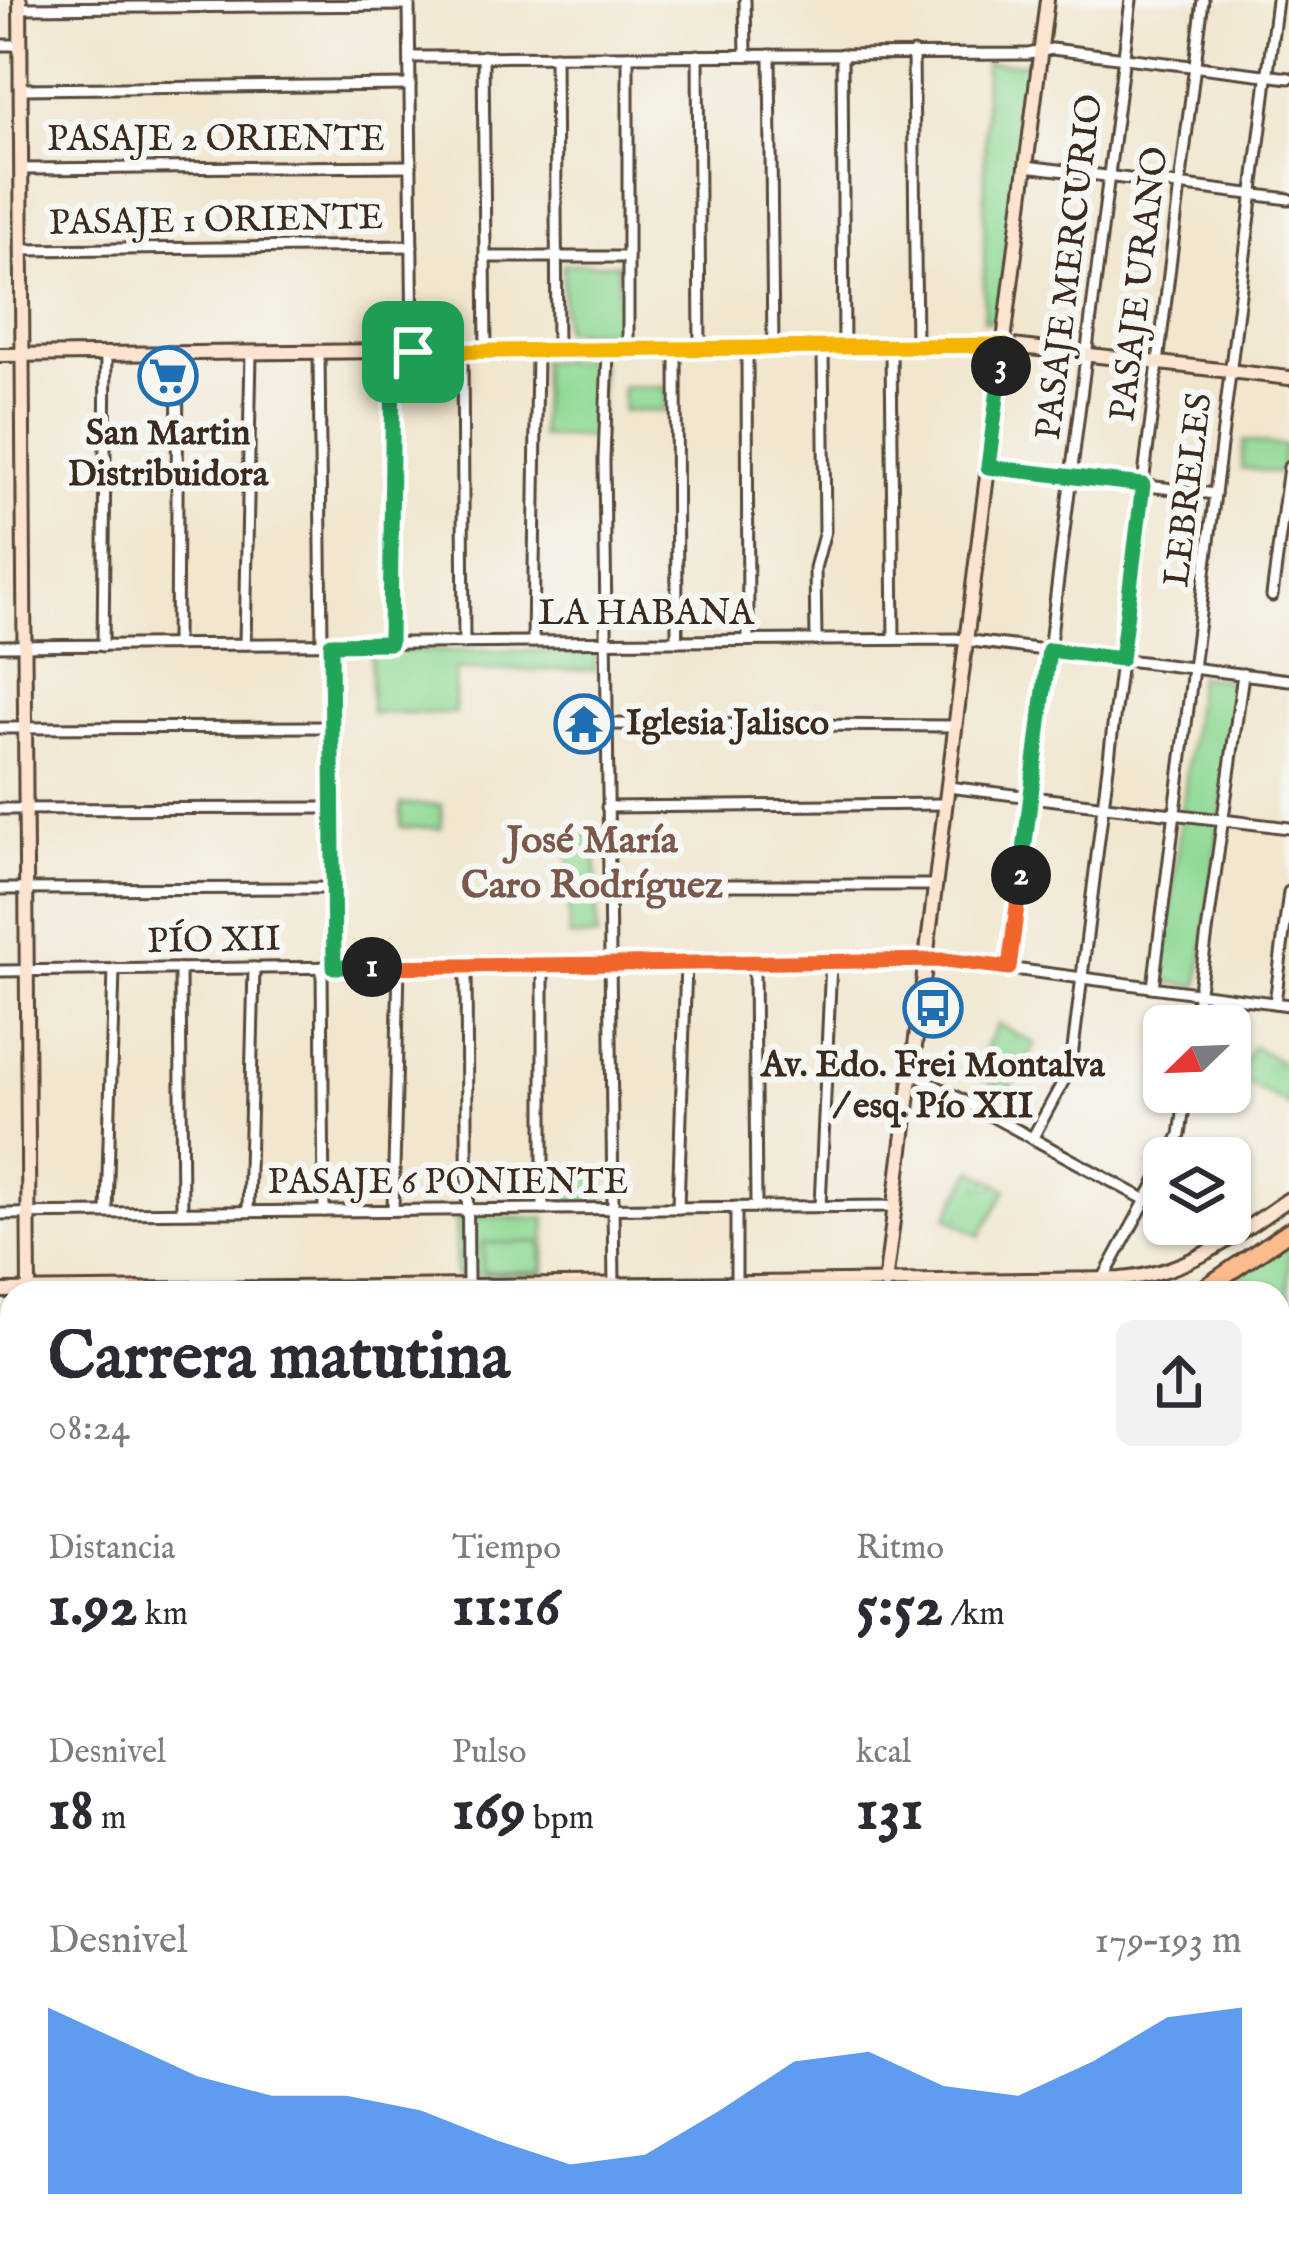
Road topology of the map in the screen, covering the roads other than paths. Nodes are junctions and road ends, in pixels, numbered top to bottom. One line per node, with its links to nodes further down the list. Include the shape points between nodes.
1 (746, 0): 15 (street)
2 (1047, 0): 11 (street)
3 (1131, 0): 21 (street, PASAJE MERCURIO)
4 (1203, 0): 22 (street, PASAJE URANO)
5 (1277, 0): 23 (street, LEBRELES)
6 (409, 2): 8 (street); 20 (street)
7 (20, 4): 8 (street); 10 (street)
8 (140, 4)
9 (0, 45): 10 (street)
10 (20, 45): 26 (street)
11 (1041, 52): 12 (street); 21 (street); 28 (street)
12 (913, 53): 13 (street); 43 (street)
13 (842, 54): 16 (street); 41 (street)
14 (698, 55): 15 (street); 19 (street); 45 (street)
15 (746, 55): 16 (street)
16 (770, 55): 47 (street)
17 (483, 56): 18 (street); 20 (street); 36 (street)
18 (555, 56): 19 (street); 37 (street)
19 (628, 56): 38 (street)
20 (410, 57): 25 (street)
21 (1124, 58): 22 (street); 30 (street, PASAJE MERCURIO)
22 (1194, 67): 23 (street); 31 (street, PASAJE URANO)
23 (1268, 75): 24 (street); 32 (street, LEBRELES)
24 (1289, 78)
25 (410, 85): 26 (street); 27 (street)
26 (20, 89): 29 (street)
27 (411, 166): 29 (street, PASAJE 2 ORIENTE); 34 (street)
28 (1026, 166): 30 (street); 39 (street)
29 (21, 169): 35 (street)
30 (1109, 176): 31 (street); 58 (street, PASAJE MERCURIO)
31 (1180, 185): 32 (street); 63 (street, PASAJE URANO)
32 (1253, 195): 33 (street); 64 (street, LEBRELES)
33 (1289, 199)
34 (412, 246): 35 (street, PASAJE 1 ORIENTE); 53 (street)
35 (21, 250): 60 (street)
36 (484, 257): 37 (street); 55 (street)
37 (557, 257): 38 (street); 49 (street)
38 (628, 257): 51 (street)
39 (1004, 345): 43 (street); 58 (street); 66 (street)
40 (823, 349): 41 (street); 47 (street); 74 (street, via 825,531 815,568)
41 (844, 349): 42 (street)
42 (891, 349): 43 (street); 72 (street)
43 (916, 349)
44 (676, 350): 45 (street); 51 (street); 77 (street)
45 (700, 350): 46 (street)
46 (748, 350): 47 (street); 73 (street)
47 (773, 350)
48 (537, 351): 49 (street); 55 (street); 78 (street)
49 (557, 351): 50 (street)
50 (608, 351): 51 (street); 76 (street)
51 (628, 351)
52 (393, 352): 53 (street); 57 (street); 79 (street)
53 (413, 352): 54 (street)
54 (462, 352): 55 (street); 80 (street)
55 (485, 352)
56 (251, 353): 57 (street); 59 (street); 81 (street)
57 (320, 353): 82 (street)
58 (1087, 353): 63 (street); 68 (street, PASAJE MERCURIO)
59 (178, 354): 61 (street); 83 (street)
60 (22, 355): 61 (street); 62 (street); 85 (street)
61 (106, 355): 86 (street)
62 (0, 356)
63 (1158, 362): 64 (street); 69 (street, PASAJE URANO)
64 (1231, 371): 65 (street); 70 (street, LEBRELES)
65 (1289, 378)
66 (988, 467): 68 (street); 75 (street)
67 (1289, 467): 71 (street)
68 (1071, 477): 69 (street); 87 (street, PASAJE MERCURIO)
69 (1143, 485): 70 (street); 88 (street, PASAJE URANO)
70 (1216, 494): 89 (street, LEBRELES)
71 (1272, 596)
72 (894, 639): 74 (street, LA HABANA); 75 (street, LA HABANA)
73 (748, 640): 74 (street, LA HABANA); 77 (street, LA HABANA)
74 (816, 640)
75 (967, 640): 87 (street, LA HABANA); 93 (street)
76 (606, 641): 77 (street, LA HABANA); 78 (street, LA HABANA); 92 (street)
77 (677, 641)
78 (532, 642): 80 (street, LA HABANA)
79 (390, 643): 80 (street, LA HABANA); 82 (street, LA HABANA)
80 (464, 643)
81 (245, 644): 82 (street, LA HABANA); 83 (street, LA HABANA)
82 (327, 644): 94 (street)
83 (176, 645): 86 (street, LA HABANA)
84 (0, 646): 85 (street, LA HABANA)
85 (24, 646): 86 (street, LA HABANA); 96 (street)
86 (104, 646)
87 (1049, 650): 88 (street, LA HABANA); 98 (street, PASAJE MERCURIO)
88 (1121, 659): 89 (street, LA HABANA); 100 (street, PASAJE URANO)
89 (1193, 668): 90 (street, LA HABANA); 105 (street, LEBRELES)
90 (1243, 674): 91 (street, LA HABANA); 106 (street)
91 (1289, 680)
92 (607, 724): 93 (street); 101 (street)
93 (956, 726): 97 (street)
94 (332, 727): 96 (street); 103 (street)
95 (0, 728): 96 (street)
96 (26, 728): 102 (street)
97 (948, 787): 98 (street); 99 (street)
98 (1031, 796): 100 (street); 124 (street, PASAJE MERCURIO)
99 (946, 804): 101 (street); 109 (street)
100 (1103, 804): 105 (street); 129 (street, PASAJE URANO)
101 (608, 807): 108 (street)
102 (26, 808): 103 (street); 104 (street); 112 (street)
103 (332, 808): 110 (street)
104 (0, 809)
105 (1175, 812): 106 (street); 130 (street, LEBRELES)
106 (1224, 820): 107 (street); 131 (street)
107 (1289, 828)
108 (608, 885): 109 (street); 117 (street)
109 (936, 885): 114 (street)
110 (333, 888): 112 (street); 122 (street)
111 (0, 889): 112 (street)
112 (27, 889): 128 (street)
113 (1289, 892): 132 (street)
114 (926, 961): 115 (street, PÍO XII); 124 (street, PÍO XII); 135 (street)
115 (831, 962): 116 (street, PÍO XII); 143 (street)
116 (754, 963): 118 (street, PÍO XII); 142 (street)
117 (609, 964): 118 (street, PÍO XII); 119 (street, PÍO XII); 144 (street)
118 (686, 964): 145 (street)
119 (543, 965): 121 (street, PÍO XII); 147 (street)
120 (398, 966): 121 (street, PÍO XII); 122 (street, PÍO XII); 148 (street)
121 (466, 966): 146 (street)
122 (328, 967): 123 (street, PÍO XII); 150 (street)
123 (254, 968): 126 (street, PÍO XII); 149 (street)
124 (1009, 968): 129 (street, PÍO XII)
125 (114, 969): 126 (street, PÍO XII); 128 (street, PÍO XII); 153 (street)
126 (180, 969): 151 (street)
127 (0, 970): 128 (street, PÍO XII)
128 (28, 970): 152 (street)
129 (1082, 978): 130 (street, PÍO XII); 136 (street, PASAJE URANO, via 1070,1067)
130 (1153, 987): 131 (street, PÍO XII)
131 (1200, 994): 132 (street, PÍO XII); 133 (street)
132 (1275, 1003): 134 (street, PÍO XII)
133 (1198, 1005)
134 (1289, 1005)
135 (913, 1072): 136 (street); 140 (street)
136 (1033, 1137): 137 (street)
137 (1143, 1198)
138 (1289, 1199): 156 (street, via 1190,1263)
139 (1143, 1205): 156 (street)
140 (896, 1206): 143 (street, PASAJE 6 PONIENTE); 161 (street)
141 (736, 1207): 142 (street, PASAJE 6 PONIENTE); 145 (street, PASAJE 6 PONIENTE); 160 (street)
142 (756, 1207): 143 (street, PASAJE 6 PONIENTE)
143 (820, 1207)
144 (612, 1208): 145 (street, PASAJE 6 PONIENTE); 147 (street, PASAJE 6 PONIENTE); 159 (street)
145 (678, 1208)
146 (468, 1209): 147 (street, PASAJE 6 PONIENTE); 148 (street, PASAJE 6 PONIENTE); 158 (street)
147 (543, 1209)
148 (393, 1210): 150 (street, PASAJE 6 PONIENTE)
149 (248, 1211): 150 (street, PASAJE 6 PONIENTE); 151 (street, PASAJE 6 PONIENTE)
150 (324, 1211)
151 (182, 1212): 153 (street, PASAJE 6 PONIENTE)
152 (30, 1213): 153 (street, PASAJE 6 PONIENTE); 154 (street, PASAJE 6 PONIENTE); 157 (street)
153 (107, 1213)
154 (0, 1214)
155 (1289, 1231): 163 (highway)
156 (1102, 1279): 162 (street)
157 (29, 1281)
158 (468, 1281)
159 (614, 1281)
160 (736, 1281)
161 (885, 1281)
162 (1015, 1281)
163 (1216, 1281)

